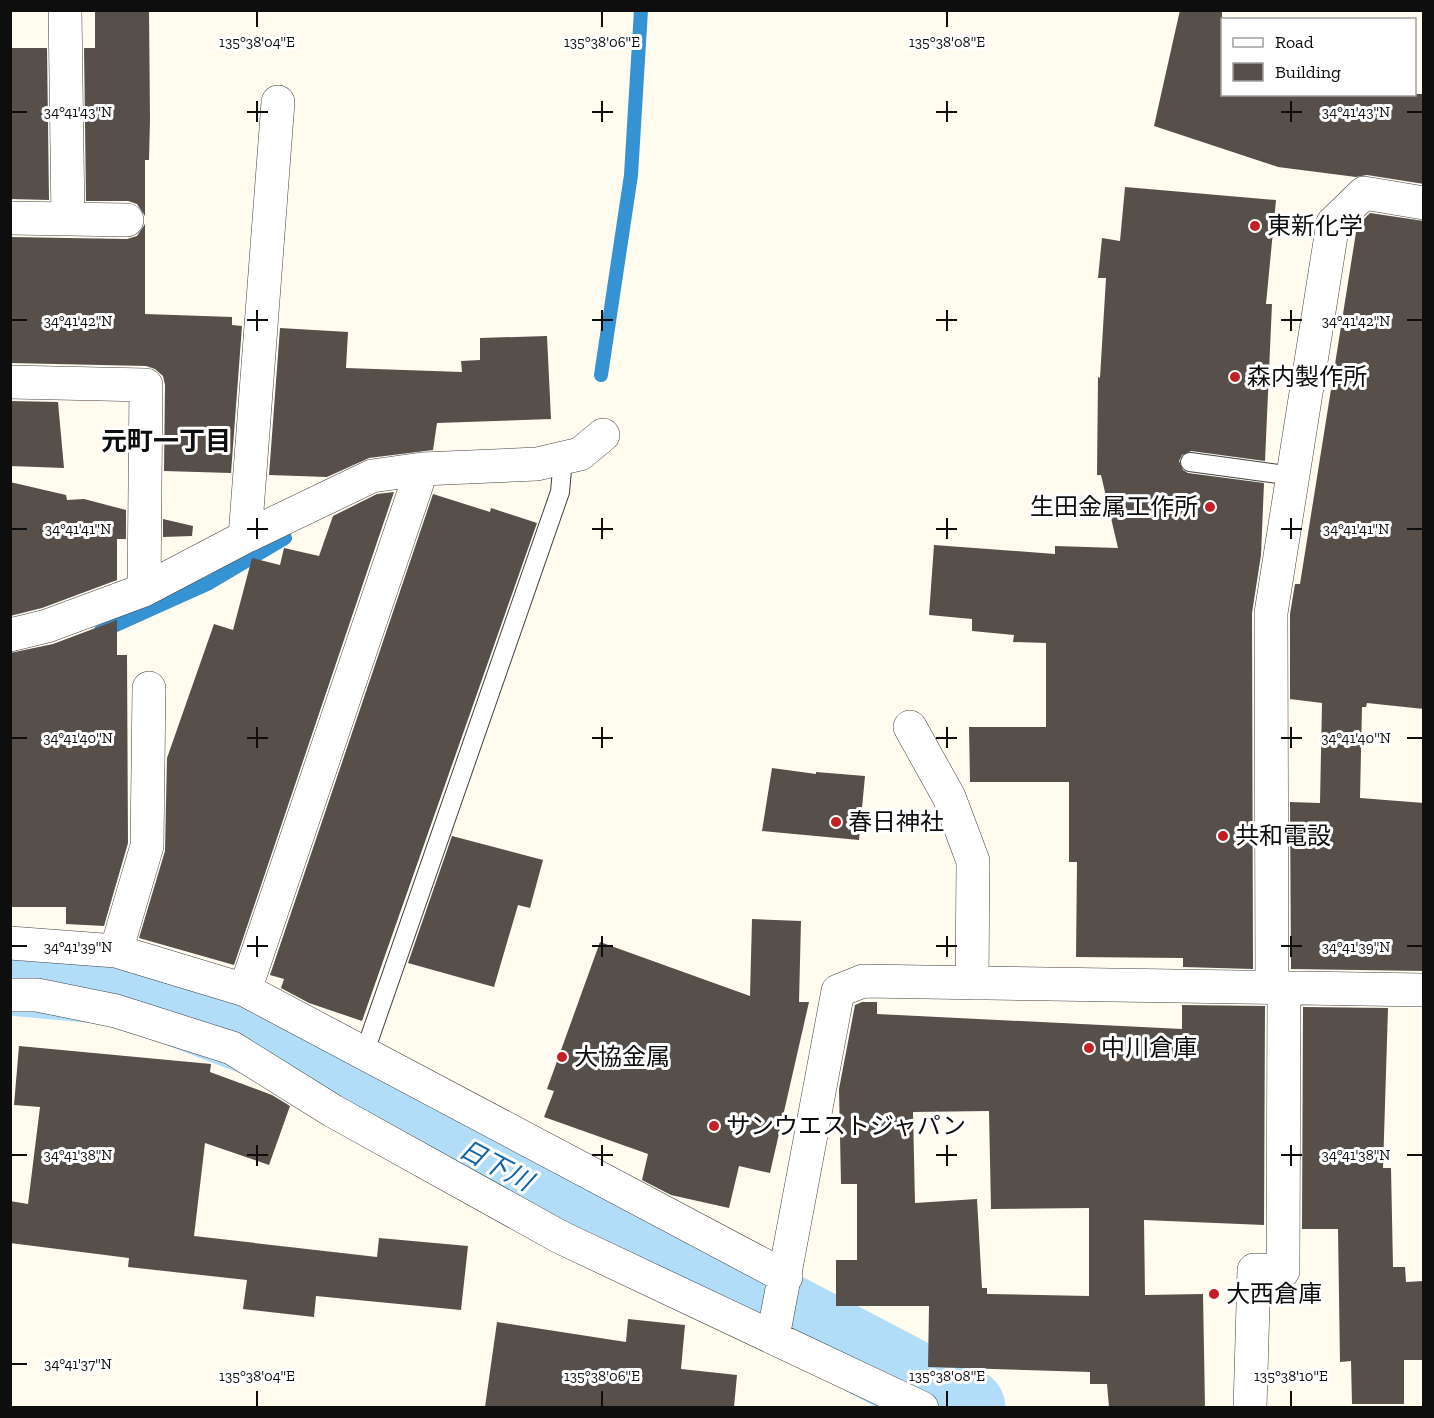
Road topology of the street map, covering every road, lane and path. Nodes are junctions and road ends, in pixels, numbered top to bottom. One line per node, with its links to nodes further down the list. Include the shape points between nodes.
1 (66, 10): 5 (street)
2 (278, 102): 13 (street)
3 (1424, 203): 12 (street, via 1364,193 1333,223)
4 (10, 218): 5 (street)
5 (68, 219): 6 (street)
6 (127, 220)
7 (10, 382): 14 (street, via 146,385)
8 (603, 435): 9 (street, via 580,454)
9 (563, 458): 11 (street, via 537,464); 25 (lane, via 560,492)
10 (1190, 462): 12 (lane)
11 (422, 469): 13 (street, via 372,476); 22 (street)
12 (1293, 476): 21 (street, via 1271,613)
13 (245, 537): 14 (street)
14 (144, 590): 15 (street, via 47,626)
15 (10, 635)
16 (149, 688): 19 (street, via 147,846)
17 (910, 728): 20 (street, via 949,797 973,861)
18 (10, 943): 19 (street)
19 (116, 951): 22 (street)
20 (972, 983): 21 (street); 26 (street, via 863,981 838,991)
21 (1278, 988): 23 (street); 28 (street, via 1283,1271 1254,1270)
22 (245, 990): 25 (street)
23 (1424, 990)
24 (10, 995): 26 (street, via 38,995 116,1011 232,1048 333,1111 560,1237)
25 (364, 1053): 26 (street)
26 (779, 1308): 27 (street)
27 (922, 1407)
28 (1250, 1407)

